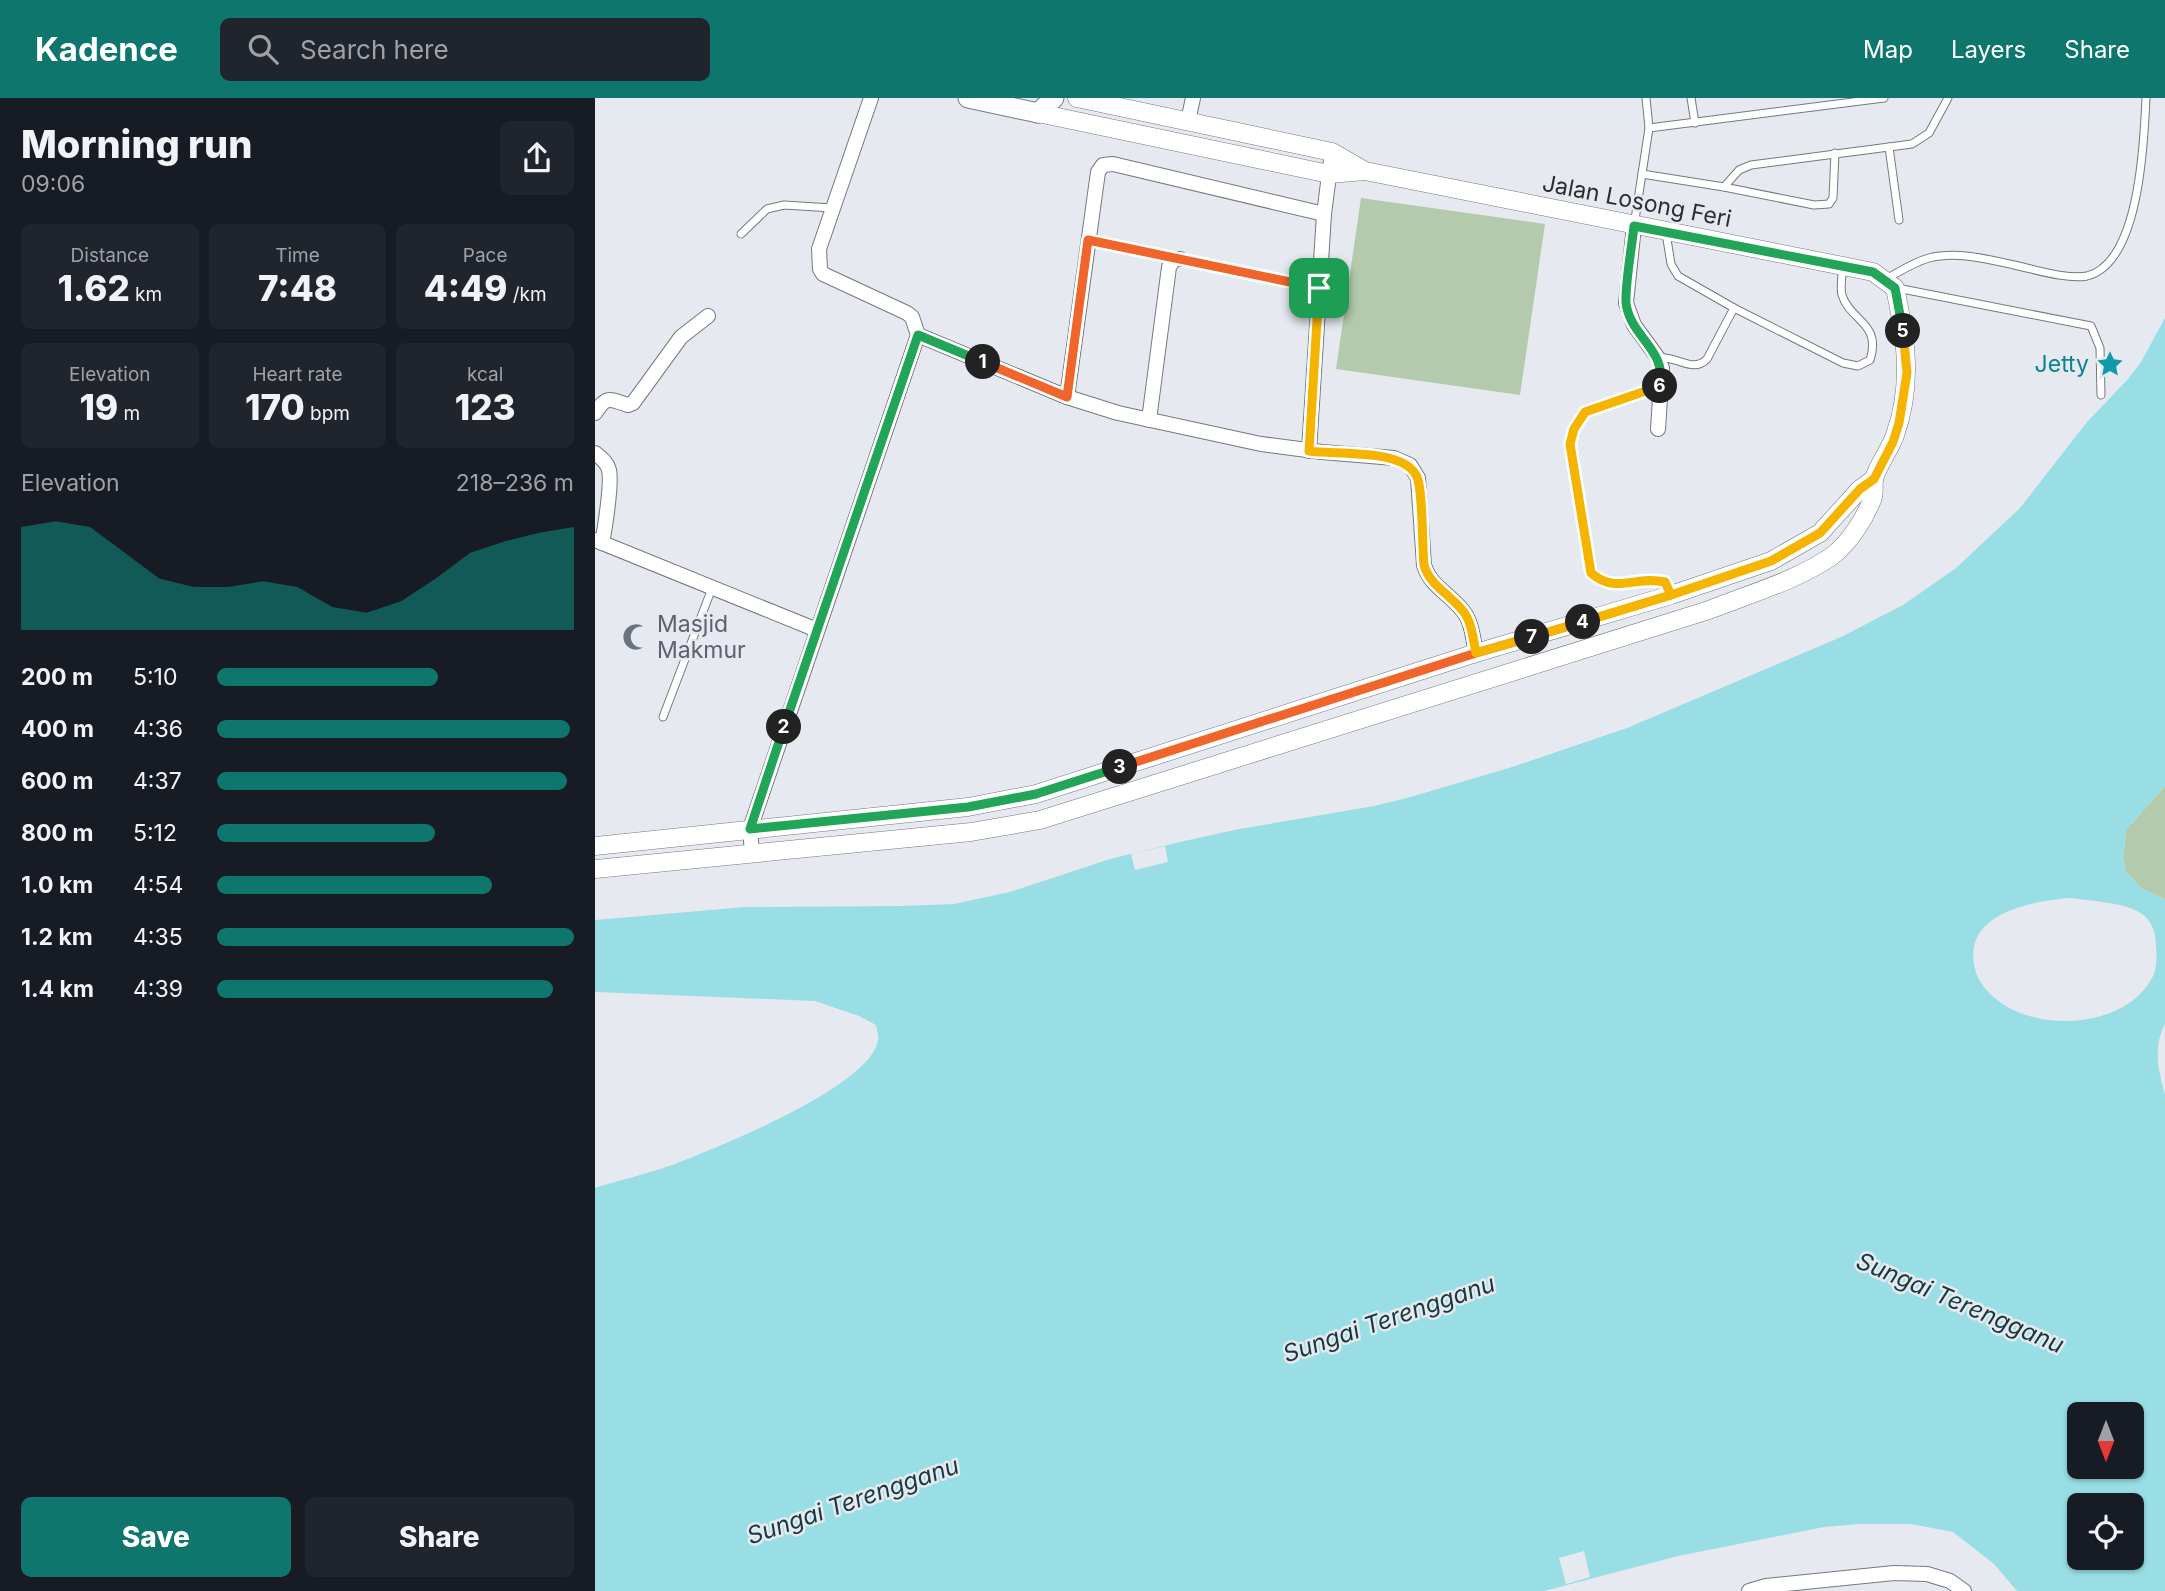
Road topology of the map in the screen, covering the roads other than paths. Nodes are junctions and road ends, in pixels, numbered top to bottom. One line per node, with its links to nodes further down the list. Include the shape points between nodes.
1 (871, 98): 22 (street)
2 (968, 98): 11 (main road, Jalan Losong Feri)
3 (1055, 98): 11 (main road)
4 (1077, 98): 12 (street, Jalan Losong Feri)
5 (1193, 98): 12 (street)
6 (1646, 98): 14 (lane)
7 (1691, 98): 13 (lane)
8 (1884, 98): 13 (lane)
9 (1948, 98): 15 (lane, via 1929,133 1912,144)
10 (2145, 98): 30 (lane, via 2144,151 2126,236 2115,256 2098,271 2071,276 1977,257 1942,256 1927,258)
11 (1036, 106): 19 (street, Jalan Losong Feri)
12 (1188, 121): 16 (street, Jalan Losong Feri)
13 (1695, 123): 14 (lane)
14 (1649, 128): 20 (lane)
15 (1889, 147): 17 (lane); 24 (lane)
16 (1332, 152): 18 (street, Jalan Losong Feri); 19 (street)
17 (1835, 153): 21 (lane, via 1751,165 1739,170); 21 (lane, via 1829,204)
18 (1366, 171): 19 (street, Jalan Losong Feri); 25 (street, Jalan Losong Feri)
19 (1329, 174): 23 (street)
20 (1642, 174): 21 (lane); 25 (lane)
21 (1724, 187)
22 (833, 208): 27 (lane, via 784,205 767,209); 34 (street, via 819,249 823,274 907,313)
23 (1324, 214): 31 (street); 38 (street, via 1103,165 1098,172)
24 (1899, 220)
25 (1634, 226): 26 (street, Jalan Losong Feri); 35 (street, via 1626,303 1637,331)
26 (1666, 233): 29 (street, Jalan Losong Feri); 32 (lane, via 1671,264 1678,276)
27 (741, 234)
28 (1177, 259): 31 (lane); 41 (street, via 1169,267)
29 (1843, 267): 30 (street, Jalan Losong Feri, via 1873,272); 32 (lane, via 1842,297 1875,346 1870,360 1858,366 1843,363)
30 (1890, 283): 37 (lane, via 2091,326 2100,348); 45 (street, via 1903,330 1907,373 1899,423)
31 (1319, 288): 43 (street)
32 (1734, 308): 35 (lane, via 1702,364)
33 (708, 316): 40 (street, via 681,337 633,403 609,399)
34 (918, 335): 38 (street); 50 (street)
35 (1658, 358): 36 (street)
36 (1661, 385): 39 (lane); 42 (street)
37 (2101, 394)
38 (1067, 397): 41 (street)
39 (1585, 412)
40 (595, 413)
41 (1149, 420): 43 (street)
42 (1658, 429)
43 (1309, 451): 51 (street, via 1394,458 1410,465 1418,478 1426,574 1463,610)
44 (595, 453): 46 (street, via 609,471 606,523)
45 (1874, 479): 49 (street, via 1820,533 1792,550); 55 (street, via 1874,498 1852,535 1833,555 1709,610 1040,820 971,832)
46 (598, 541): 48 (street)
47 (1591, 573): 49 (lane, via 1610,585 1665,582)
48 (713, 588): 50 (street); 52 (lane)
49 (1671, 595): 51 (street)
50 (817, 630): 53 (street)
51 (1476, 653): 53 (street, via 1036,794 968,807)
52 (663, 717)
53 (750, 829): 54 (street); 55 (street)
54 (595, 846)
55 (753, 853): 56 (street)
56 (595, 869)
57 (1749, 1591): 58 (street, via 1894,1573 1927,1574)
58 (1964, 1591)

